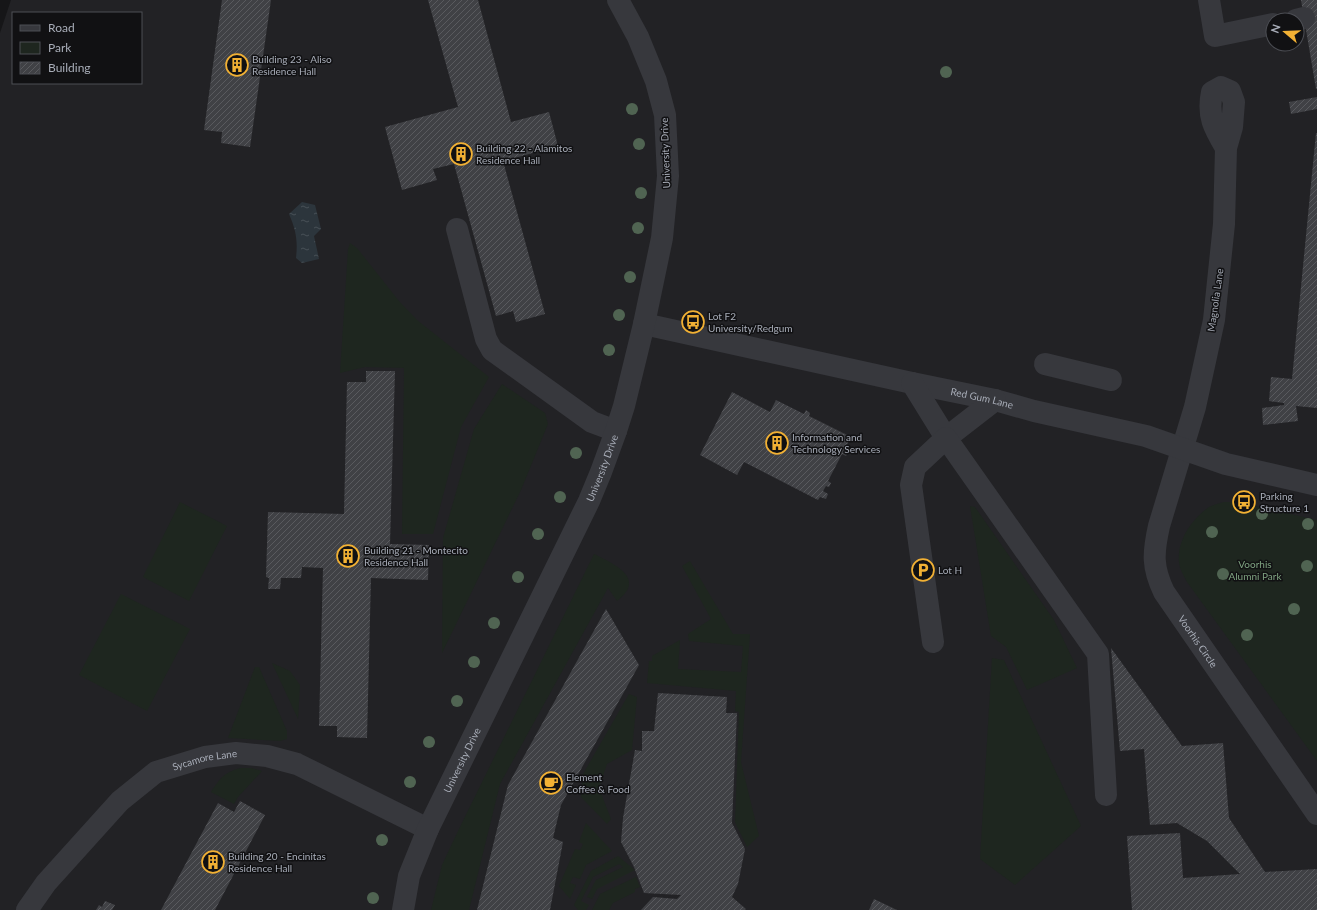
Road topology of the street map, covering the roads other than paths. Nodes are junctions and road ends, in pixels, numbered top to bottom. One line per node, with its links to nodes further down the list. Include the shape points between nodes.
1 (618, 0): 6 (street, University Drive, via 638,37 656,81 665,115 668,176 662,238)
2 (1209, 0): 3 (street, via 1215,36)
3 (1265, 26)
4 (1226, 148): 13 (street, Magnolia Lane, via 1224,224 1214,320 1195,408)
5 (457, 229): 11 (street, via 486,339 492,350 592,422)
6 (644, 324): 9 (street, Red Gum Lane); 11 (street, University Drive)
7 (1045, 364): 8 (street)
8 (1111, 380)
9 (912, 383): 10 (street, Red Gum Lane); 12 (street)
10 (995, 400): 12 (street); 13 (street, Red Gum Lane, via 1146,436)
11 (616, 431): 18 (street, University Drive, via 602,472 576,529)
12 (946, 438): 15 (street, via 915,467 910,486); 16 (street, via 1098,654)
13 (1183, 449): 14 (street, Red Gum Lane, via 1226,464); 17 (street, Voorhis Circle, via 1168,492 1155,544 1157,576 1164,592)
14 (1317, 485)
15 (933, 642)
16 (1106, 795)
17 (1317, 814)
18 (428, 829): 19 (street, Sycamore Lane, via 297,764 267,756 236,753 205,757 156,772 120,800 46,883); 20 (street, University Drive, via 409,876)
19 (27, 910)
20 (403, 910)

